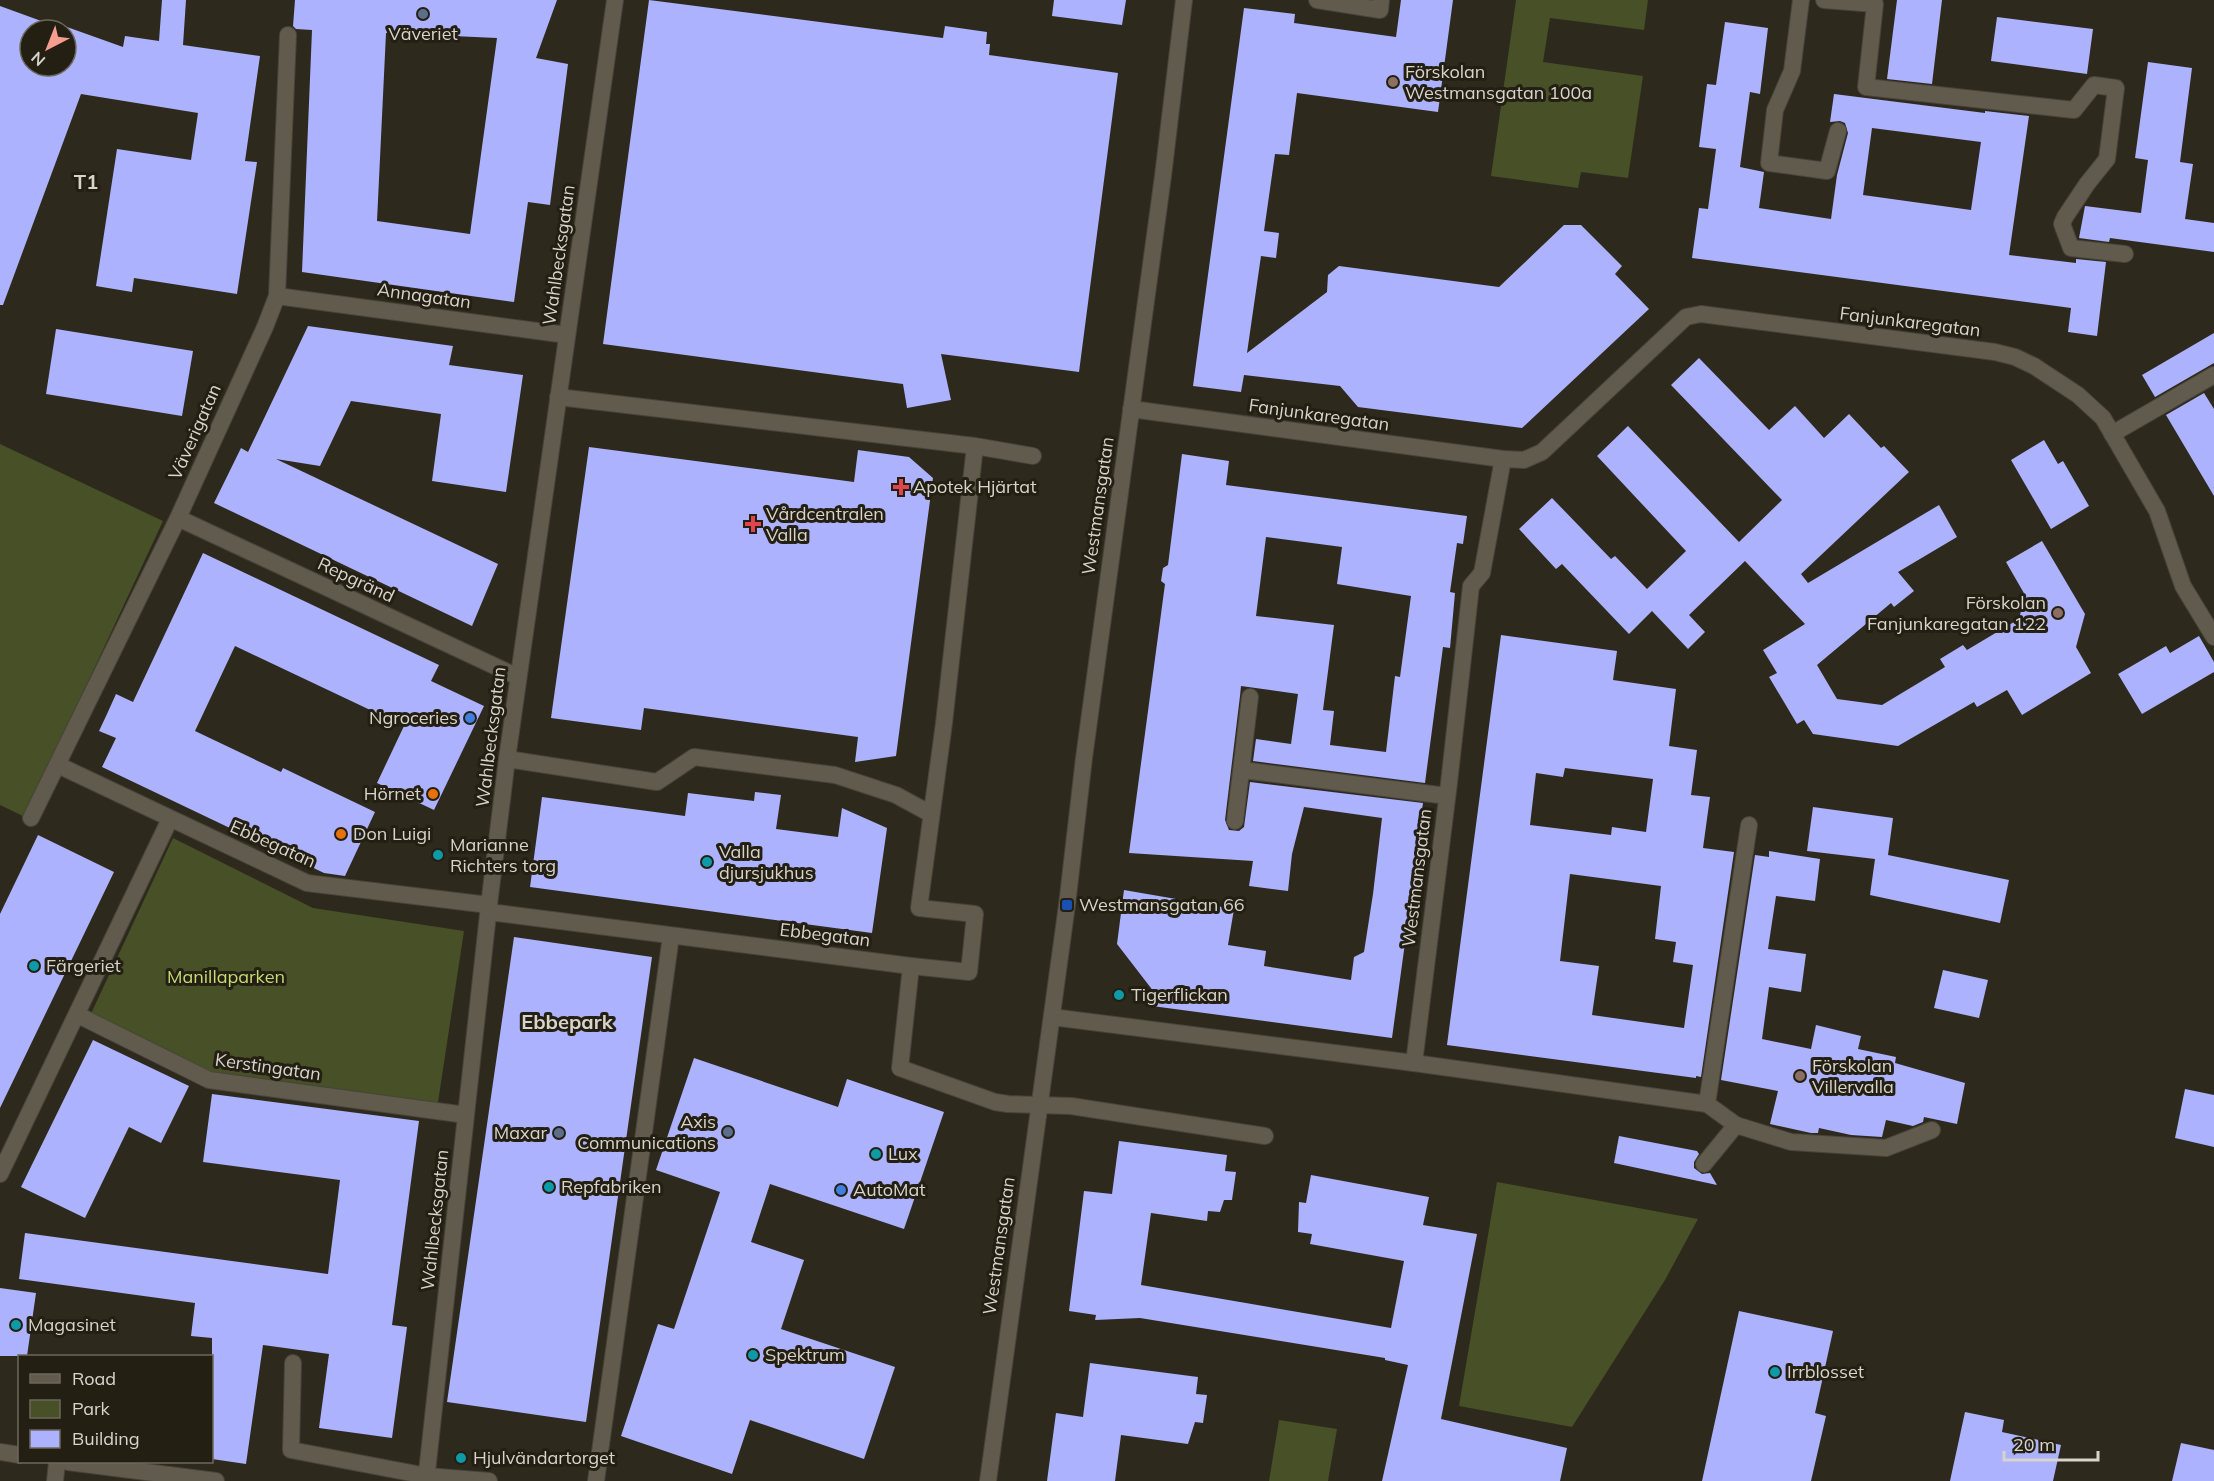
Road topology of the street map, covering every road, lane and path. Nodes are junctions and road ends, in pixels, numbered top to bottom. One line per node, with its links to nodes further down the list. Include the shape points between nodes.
1 (615, 0): 11 (street, Wahlbecksgatan)
2 (1184, 0): 14 (street, Westmansgatan)
3 (1317, 0): 4 (street, via 1380,10)
4 (1381, 0)
5 (1801, 0): 8 (street, via 1792,71 1775,110 1769,164 1827,171)
6 (1824, 0): 9 (street, via 1875,4 1866,87 2074,110 2094,85 2116,88 2107,159 2062,224 2071,248)
7 (288, 35): 10 (street, Väverigatan)
8 (1838, 131)
9 (2125, 254)
10 (277, 296): 11 (street, Annagatan); 19 (street, Väverigatan)
11 (567, 335): 13 (street, Wahlbecksgatan)
12 (2214, 375): 15 (street)
13 (558, 397): 16 (street); 21 (street, Wahlbecksgatan)
14 (1131, 409): 18 (street, Fanjunkaregatan); 36 (street, Westmansgatan)
15 (2112, 434): 18 (street, Fanjunkaregatan, via 2103,418 2078,395 2015,357 1701,314 1686,317 1542,452 1524,460); 20 (street, Fanjunkaregatan, via 2157,511 2183,586)
16 (975, 446): 17 (street); 27 (street)
17 (1033, 456)
18 (1503, 459): 26 (street, via 1482,573 1471,586)
19 (178, 518): 21 (street, Repgränd); 24 (street, Väverigatan)
20 (2214, 637)
21 (518, 677): 23 (street, Wahlbecksgatan)
22 (1251, 697): 25 (street)
23 (507, 759): 27 (street, via 657,782 694,757 835,775 896,795); 32 (street, Wahlbecksgatan)
24 (58, 765): 28 (street, Väverigatan); 29 (street, Ebbegatan)
25 (1242, 770): 26 (street, Westmansgatan); 30 (street)
26 (1447, 796): 37 (street, Westmansgatan)
27 (931, 814): 34 (street, Ebbegatan, via 919,908 975,914 969,972)
28 (31, 818)
29 (170, 819): 32 (street, Ebbegatan, via 307,883); 35 (street)
30 (1235, 821)
31 (1749, 825): 38 (street)
32 (489, 909): 33 (street, Ebbegatan); 40 (street, Wahlbecksgatan)
33 (671, 936): 34 (street, Ebbegatan); 55 (street)
34 (911, 966): 39 (street, via 900,1068 995,1102)
35 (78, 1015): 40 (street, Kerstingatan, via 209,1080); 45 (street)
36 (1052, 1017): 37 (street); 39 (street, Westmansgatan)
37 (1414, 1063): 38 (street)
38 (1707, 1104): 41 (street)
39 (1038, 1105): 43 (street); 56 (street, Westmansgatan)
40 (466, 1115): 51 (street, Wahlbecksgatan)
41 (1736, 1125): 42 (street, via 1791,1142 1886,1148); 44 (street)
42 (1932, 1130)
43 (1264, 1136)
44 (1704, 1164)
45 (0, 1174)
46 (293, 1363): 51 (street, via 291,1450)
47 (0, 1452): 48 (street)
48 (18, 1455)
49 (57, 1463): 52 (street)
50 (83, 1463): 53 (street)
51 (426, 1478): 54 (street)
52 (55, 1481)
53 (216, 1481)
54 (489, 1481)
55 (596, 1481)
56 (988, 1481)

